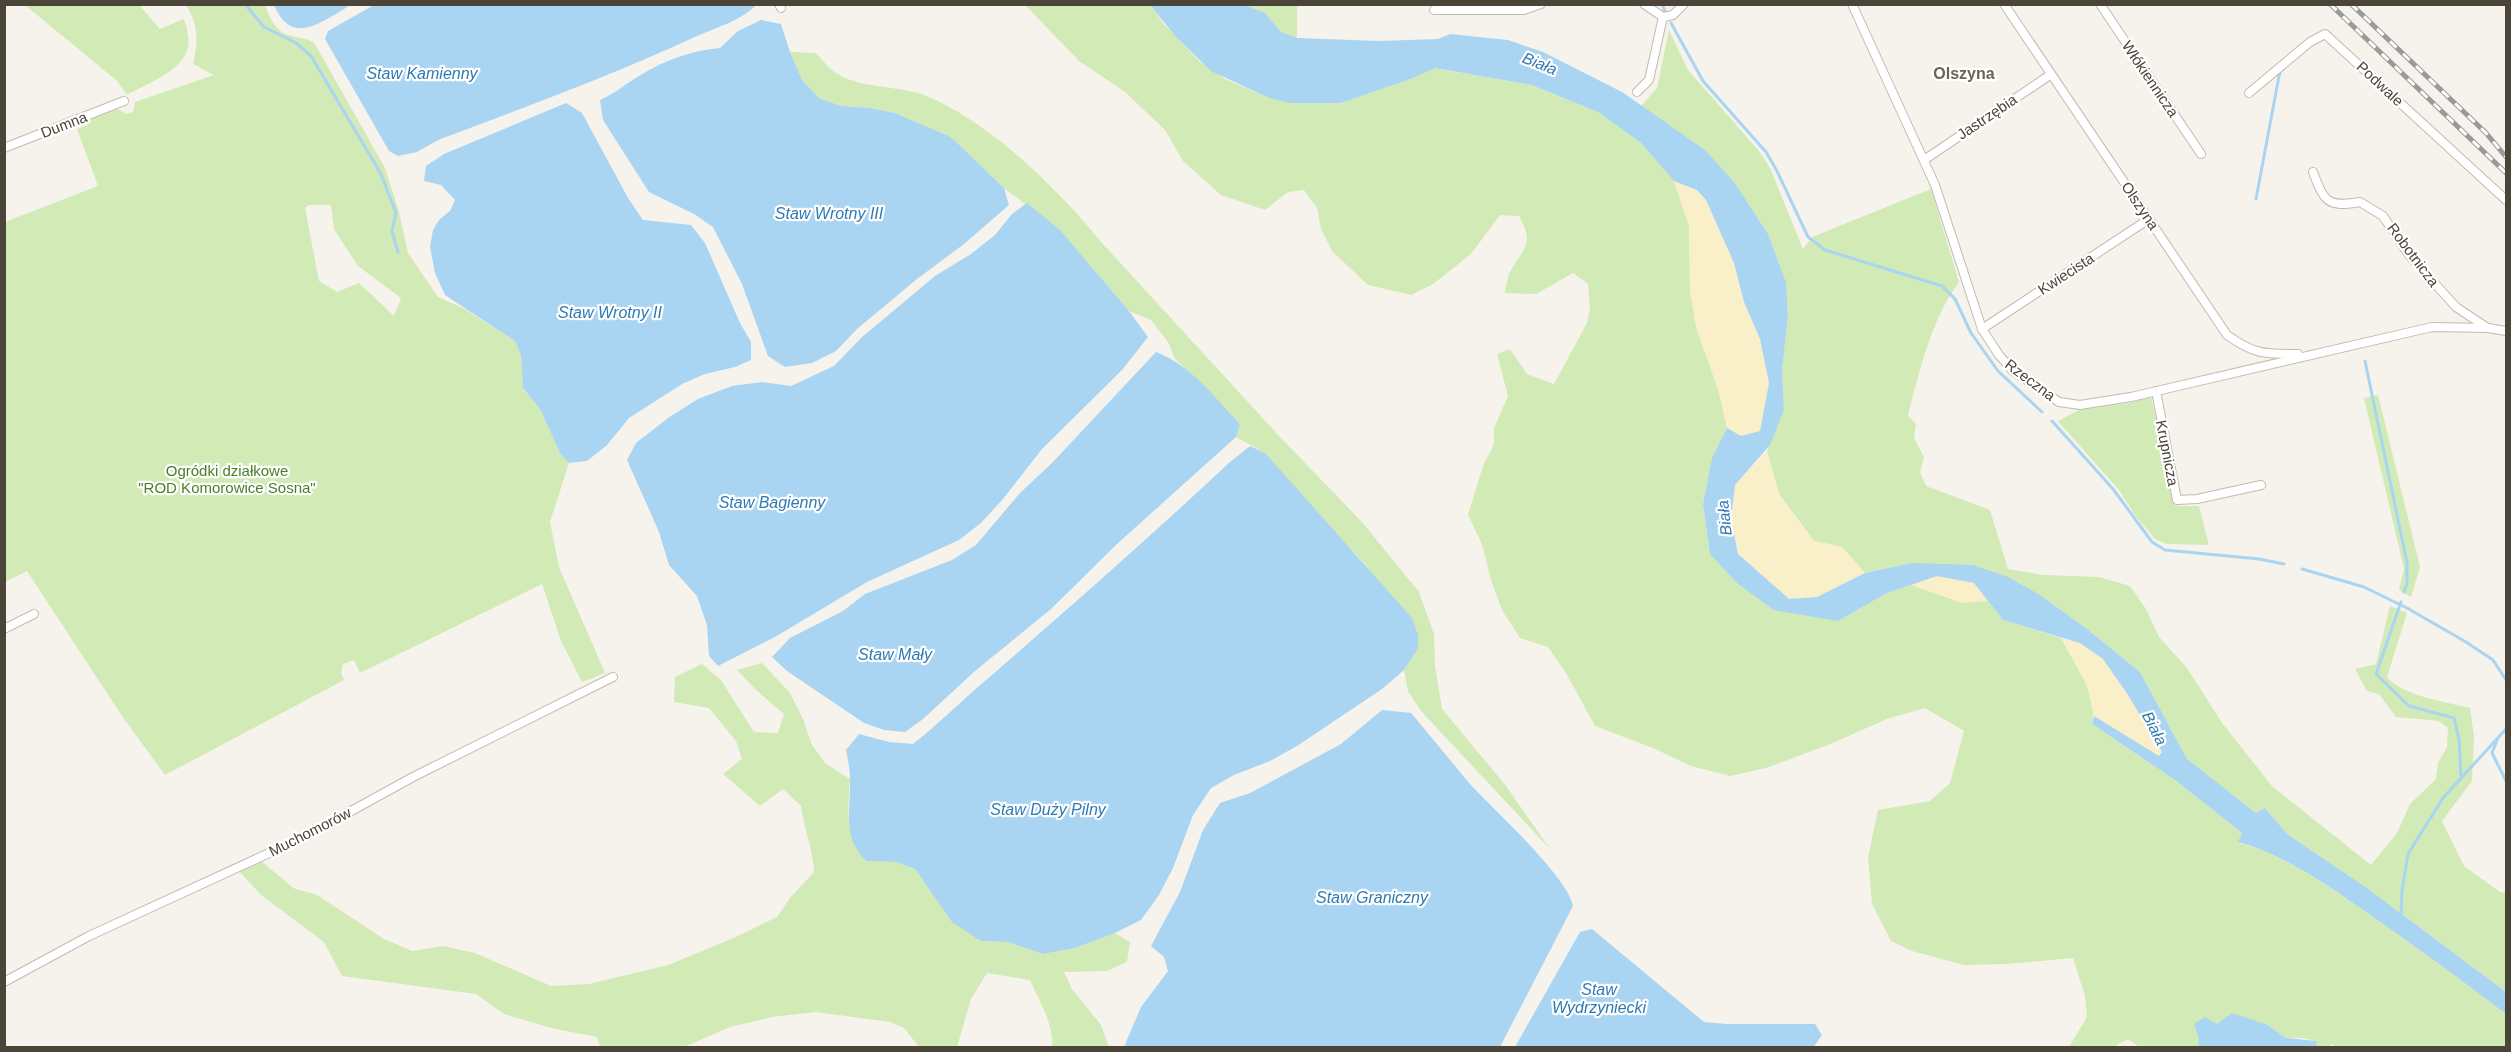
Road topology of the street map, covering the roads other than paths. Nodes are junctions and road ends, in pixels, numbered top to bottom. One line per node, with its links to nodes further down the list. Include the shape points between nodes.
1 (1540, 4): 7 (street, via 1524,10)
2 (1644, 4): 8 (street)
3 (1684, 4): 8 (street, via 1673,15)
4 (1852, 4): 15 (street, Rzeczna)
5 (2004, 4): 9 (street, Olszyna)
6 (2100, 4): 14 (street, Włókiennicza)
7 (1434, 10)
8 (1663, 17): 10 (street, via 1649,80)
9 (2050, 75): 15 (street, Jastrzębia); 18 (street, Olszyna)
10 (1636, 92)
11 (2249, 93): 17 (street, Podwale, via 2325,34)
12 (124, 101): 13 (street, Dumna)
13 (4, 148)
14 (2201, 154)
15 (1924, 160): 20 (street, Rzeczna)
16 (2313, 172): 19 (street, Robotnicza, via 2329,202 2360,202 2383,216 2438,289 2456,307)
17 (2506, 200)
18 (2150, 219): 20 (street, Kwiecista); 22 (street, Olszyna, via 2227,335 2257,353)
19 (2488, 328): 21 (street, Rzeczna); 22 (street, Rzeczna, via 2432,327)
20 (1982, 329): 23 (street, Rzeczna, via 2012,370 2059,402 2080,405)
21 (2506, 331)
22 (2309, 354): 23 (street, Rzeczna)
23 (2156, 391): 24 (street, Krupnicza, via 2177,500)
24 (2262, 484)
25 (34, 614): 26 (street)
26 (4, 629)
27 (613, 677): 28 (street, Muchomorów, via 413,777 304,837 90,936)
28 (4, 982)

